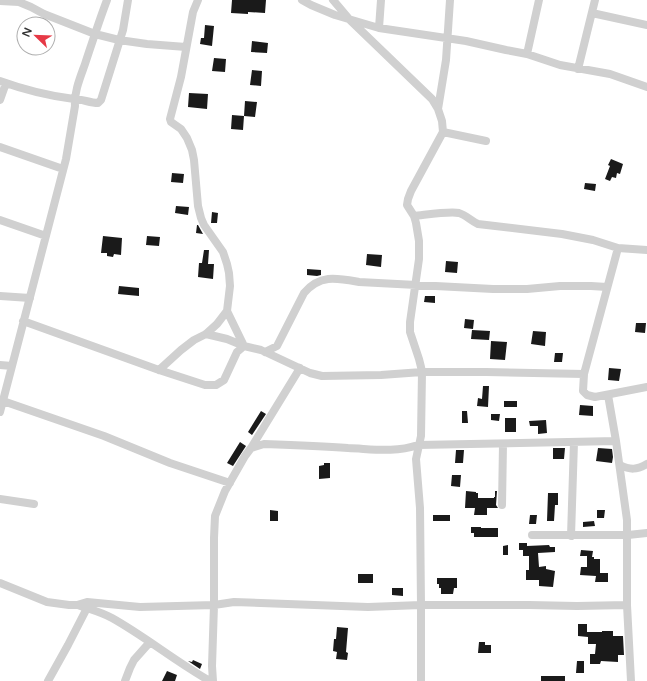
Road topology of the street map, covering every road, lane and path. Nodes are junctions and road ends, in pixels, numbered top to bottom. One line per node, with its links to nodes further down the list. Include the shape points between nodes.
1 (0, 0): 11 (street)
2 (107, 0): 16 (street)
3 (128, 0): 18 (street)
4 (198, 0): 19 (street)
5 (302, 0): 13 (street)
6 (333, 0): 13 (street)
7 (381, 0): 15 (street)
8 (450, 0): 17 (street)
9 (539, 0): 20 (street)
10 (595, 0): 12 (street)
11 (31, 3): 16 (street, via 44,14)
12 (592, 13): 14 (street); 21 (street)
13 (350, 20): 15 (street); 26 (street, via 432,99)
14 (647, 25)
15 (379, 28): 17 (street)
16 (95, 34): 18 (street); 24 (street)
17 (447, 38): 20 (street); 26 (street)
18 (120, 40): 19 (street); 24 (street, via 101,100 96,103)
19 (186, 47): 40 (street, via 170,119 181,129 192,150 201,218 223,252 227,264 230,286)
20 (526, 54): 21 (street)
21 (578, 69): 23 (street, via 610,74)
22 (3, 82): 24 (street); 25 (street)
23 (647, 87)
24 (74, 99): 30 (street, via 75,106)
25 (0, 100)
26 (438, 109): 27 (street)
27 (442, 132): 28 (street); 31 (street, via 411,191 407,205)
28 (486, 141)
29 (0, 147): 30 (street)
30 (63, 169): 33 (street)
31 (414, 216): 34 (street, via 459,213 478,224 562,234); 36 (street, via 419,241)
32 (0, 220): 33 (street)
33 (46, 236): 39 (street)
34 (618, 248): 35 (street); 37 (street)
35 (647, 250)
36 (415, 285): 37 (street, via 493,289); 44 (street, via 359,282 340,278 322,280 304,293); 51 (street, via 410,332)
37 (607, 287): 52 (street)
38 (0, 296): 39 (street)
39 (30, 298): 41 (street)
40 (226, 311): 42 (street); 43 (street)
41 (24, 321): 48 (street); 50 (street)
42 (206, 334): 43 (street); 50 (street, via 194,340)
43 (244, 346): 45 (street); 50 (street, via 237,352 224,380 216,385 205,385)
44 (277, 346): 45 (street); 46 (street)
45 (265, 352): 46 (street)
46 (280, 359): 49 (street)
47 (0, 365): 48 (street)
48 (12, 366): 55 (street)
49 (300, 368): 51 (street, via 322,376); 61 (street)
50 (158, 370)
51 (422, 372): 52 (street); 60 (street, via 421,436)
52 (584, 374): 54 (street, via 583,391 595,398)
53 (647, 387): 54 (street)
54 (608, 395): 57 (street)
55 (3, 401): 56 (street); 64 (street)
56 (0, 412)
57 (616, 441): 58 (street); 63 (street)
58 (574, 442): 59 (street); 71 (street)
59 (503, 444): 60 (street); 67 (street)
60 (418, 445): 61 (street, via 399,450 264,444); 76 (street, via 416,459 420,508)
61 (251, 448): 64 (street)
62 (647, 464): 63 (street, via 634,469)
63 (620, 465): 70 (street)
64 (230, 483): 74 (street, via 215,516)
65 (0, 499): 66 (street)
66 (34, 504)
67 (502, 505)
68 (647, 533): 70 (street)
69 (532, 535): 71 (street)
70 (628, 535): 71 (street); 77 (street)
71 (571, 536)
72 (0, 583): 75 (street, via 47,602)
73 (100, 603): 74 (street, via 140,607); 75 (street, via 87,602); 78 (street)
74 (214, 604): 76 (street, via 234,602 368,607); 80 (street)
75 (77, 605): 78 (street)
76 (421, 605): 77 (street); 85 (street)
77 (627, 605): 86 (street)
78 (90, 609): 79 (street, via 112,618); 82 (street)
79 (150, 642): 81 (street); 83 (street, via 134,660)
80 (212, 666): 81 (street); 84 (street)
81 (203, 679)
82 (48, 681)
83 (125, 681)
84 (213, 681)
85 (421, 681)
86 (631, 681)

